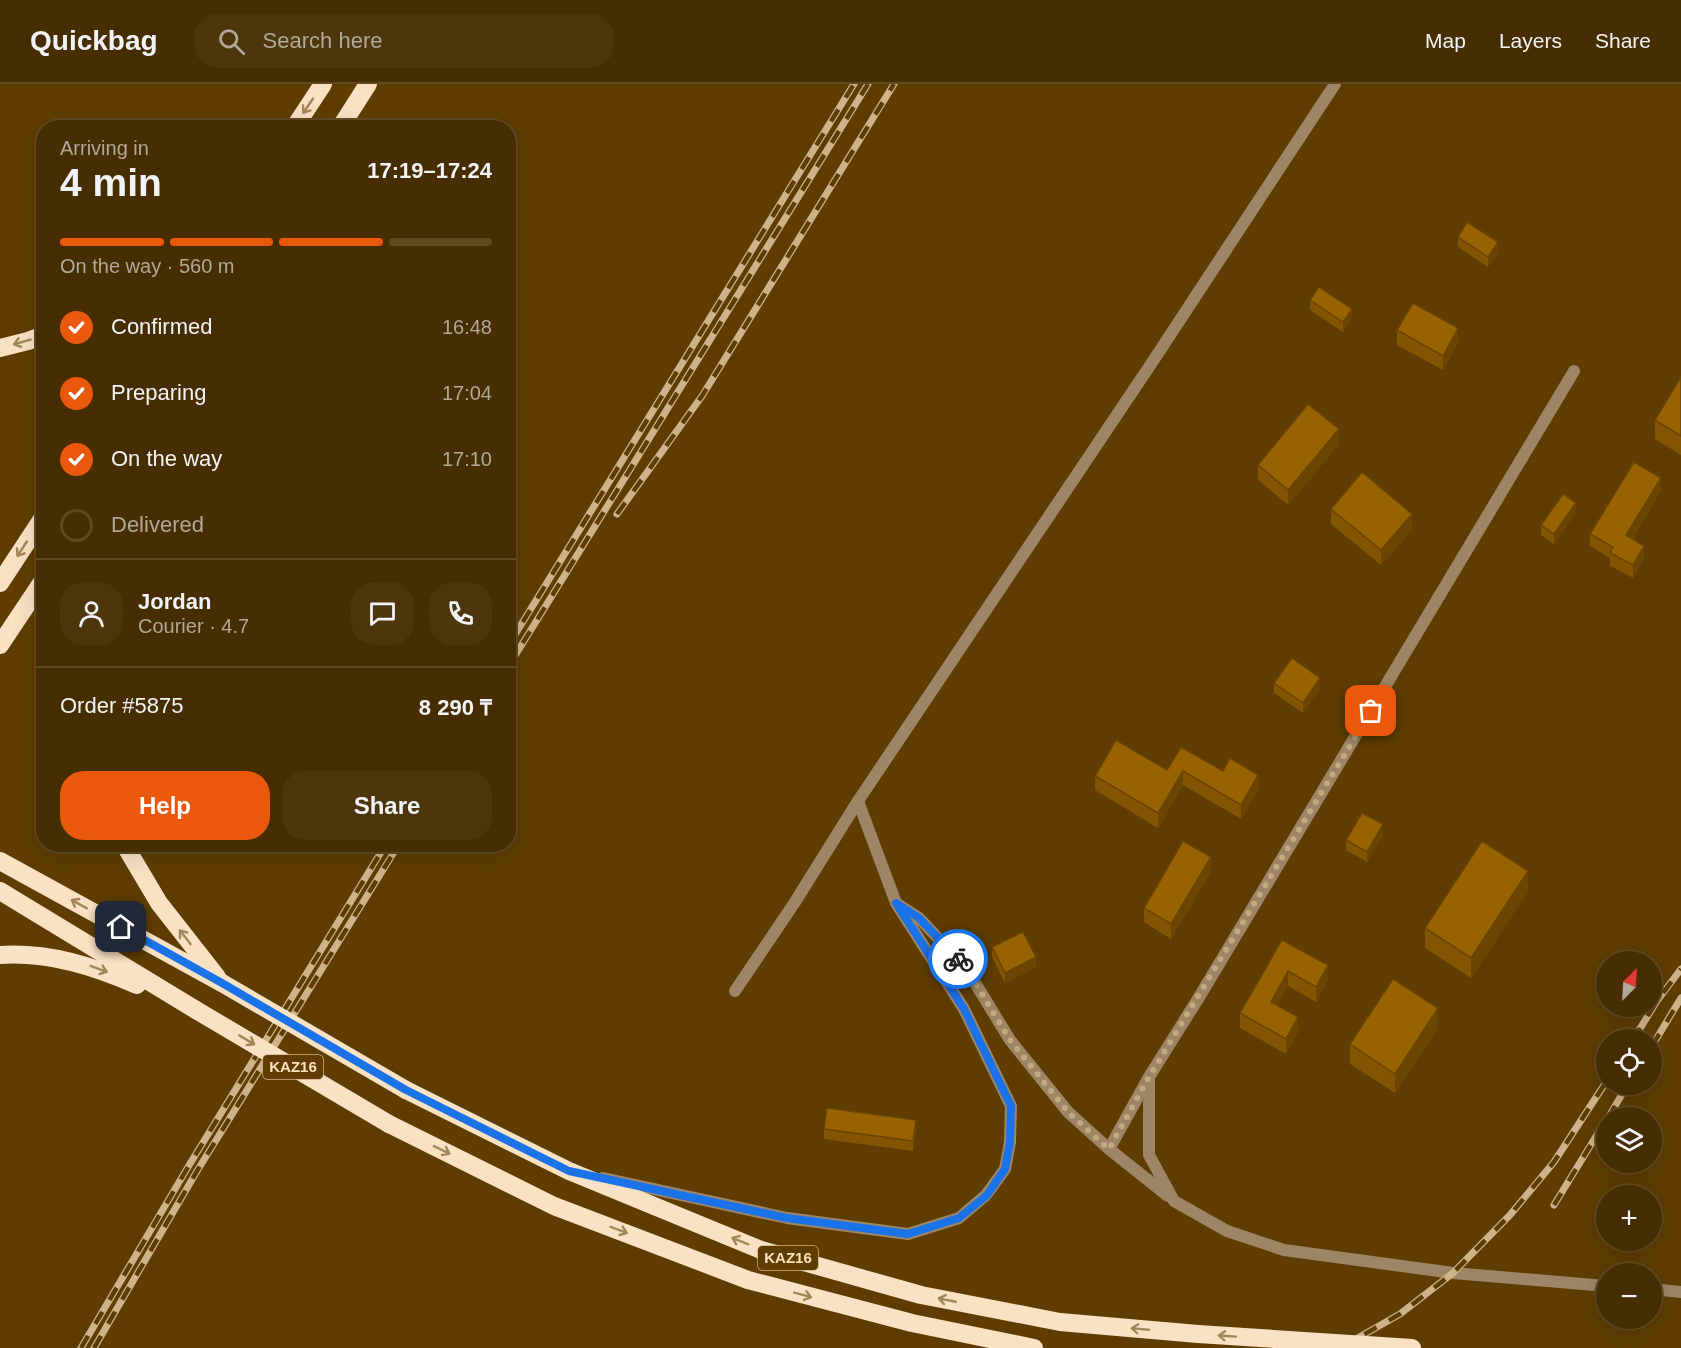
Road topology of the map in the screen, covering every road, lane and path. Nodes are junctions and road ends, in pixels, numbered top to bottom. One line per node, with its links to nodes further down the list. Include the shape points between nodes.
1 (323, 84): 4 (highway, one-way to 4)
2 (368, 84): 5 (highway)
3 (1335, 84): 13 (street)
4 (299, 120)
5 (345, 120)
6 (36, 338): 7 (highway, one-way to 7)
7 (0, 348)
8 (1574, 371): 22 (street)
9 (36, 528): 10 (highway, one-way to 10)
10 (0, 583)
11 (36, 591): 12 (highway)
12 (0, 645)
13 (858, 801): 17 (street); 20 (street)
14 (129, 852): 19 (highway, KAZ16, one-way to 14, via 159,903)
15 (0, 861): 19 (highway, KAZ16, one-way to 15)
16 (0, 891): 21 (highway, KAZ16)
17 (896, 903): 23 (street, via 919,918 966,968 1010,1040 1068,1112); 24 (street, via 964,1009 1011,1106 1005,1169 987,1195 959,1218 908,1234 787,1218)
18 (0, 955): 21 (highway, KAZ16, one-way to 21, via 71,961)
19 (222, 983): 24 (highway, KAZ16, bridge, via 406,1090)
20 (735, 991)
21 (196, 1010): 29 (highway, KAZ16, one-way to 29, bridge, via 389,1124 555,1206 748,1280 912,1323)
22 (1149, 1077): 23 (street); 25 (street, via 1149,1155)
23 (1109, 1149): 25 (street)
24 (569, 1171): 30 (highway, KAZ16, one-way to 24, bridge, via 1060,1322 921,1295 761,1250)
25 (1174, 1200): 26 (street, via 1227,1231 1284,1250)
26 (1596, 1285)
27 (1662, 1290): 28 (street)
28 (1681, 1292)
29 (1034, 1348)
30 (1412, 1348)

